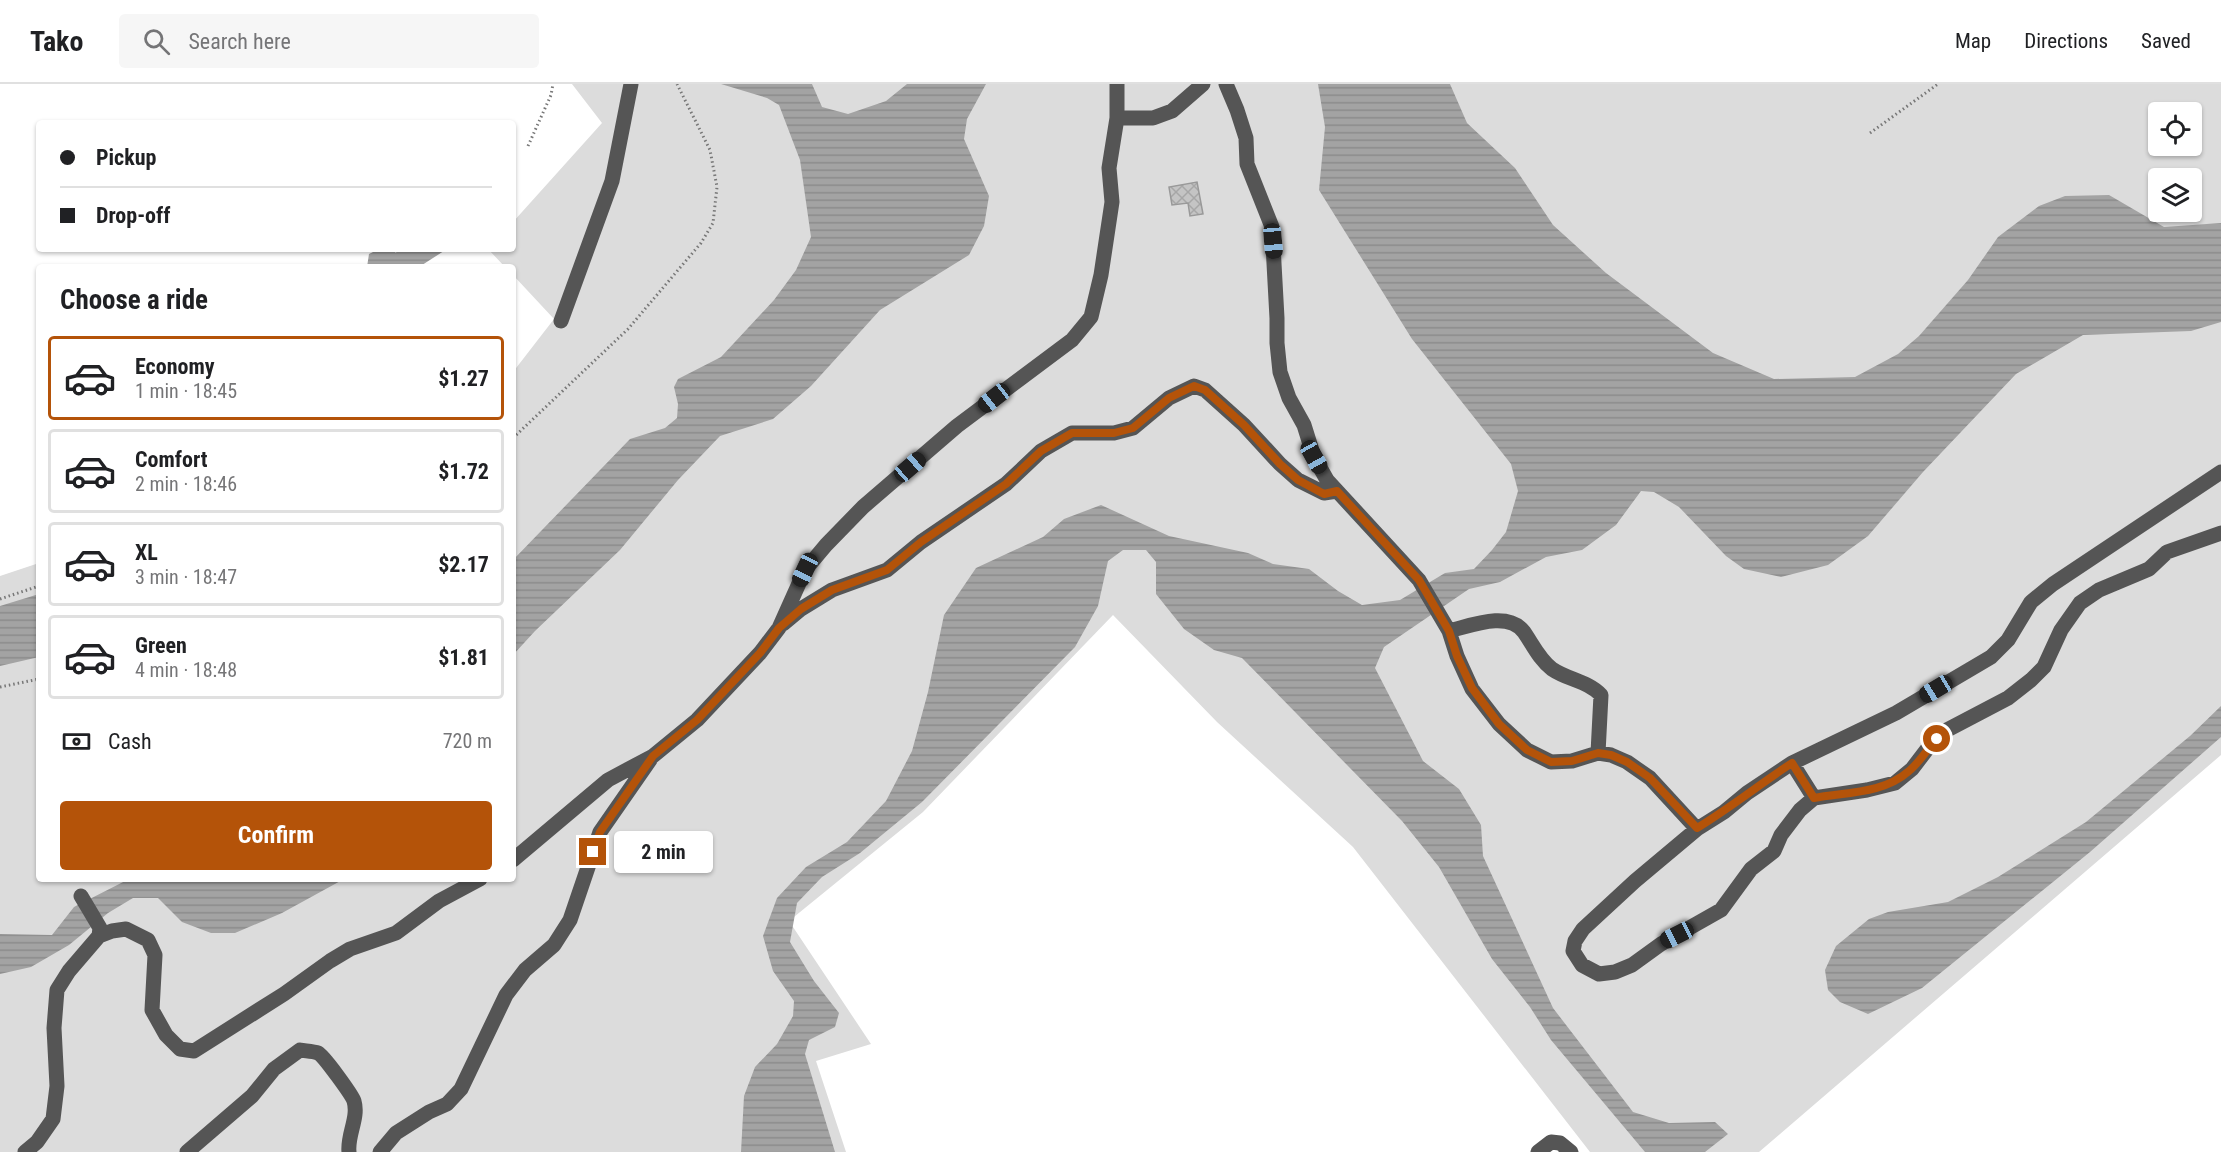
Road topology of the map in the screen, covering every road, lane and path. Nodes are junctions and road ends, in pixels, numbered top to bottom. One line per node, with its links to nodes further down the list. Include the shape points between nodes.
1 (553, 84): 10 (path)
2 (631, 84): 11 (street, via 612,181)
3 (677, 84): 12 (path, via 710,150 717,186 713,223 701,243 628,329)
4 (1117, 84): 8 (street)
5 (1938, 84): 9 (path)
6 (1202, 86): 7 (street); 8 (street, via 1172,111 1152,118)
7 (1227, 86): 14 (street, via 1246,138 1247,164 1272,227 1280,372 1305,425 1314,457)
8 (1117, 118): 18 (street, via 1109,168 1112,202 1091,317 1072,340 957,426 863,507 805,570)
9 (1870, 133)
10 (528, 146)
11 (561, 321)
12 (516, 435)
13 (2221, 472): 24 (street, via 2053,584 2031,603 2008,640 1991,657 1896,713)
14 (1337, 491): 18 (street, via 1324,494 1298,480 1205,390 1194,386 1169,398 1133,428 1114,433 1072,433 1041,451 1006,484 887,570 832,590); 19 (street, via 1419,580)
15 (2221, 533): 25 (street, via 2168,552 2149,569 2099,590 2080,603 2061,630 2044,667 2031,680 2007,698 1947,730 1895,783)
16 (36, 587): 17 (path)
17 (0, 599)
18 (779, 628): 23 (street, via 697,720)
19 (1449, 631): 22 (street, via 1472,688 1499,724 1527,750 1551,762); 22 (street, via 1484,622 1511,622 1523,630 1536,653 1553,670 1595,688 1601,695)
20 (36, 680): 21 (path)
21 (0, 687)
22 (1598, 753): 26 (street, via 1627,762 1650,778)
23 (653, 756): 27 (street, via 608,780); 34 (street, via 600,832 570,920 554,945 525,970 506,994 461,1089 447,1104 396,1133)
24 (1792, 763): 25 (street); 26 (street)
25 (1814, 798): 26 (street, via 1781,835 1774,851 1751,869 1721,910 1616,972 1599,974 1582,965 1573,951 1583,929)
26 (1697, 828)
27 (516, 857)
28 (475, 882): 30 (street, via 396,933 350,949 330,961 194,1051 180,1049 166,1035 152,1010 155,955 148,940 126,929)
29 (81, 896): 30 (street)
30 (99, 932): 31 (street, via 57,990 53,1119)
31 (25, 1152)
32 (187, 1152): 33 (street, via 252,1096 274,1069 300,1050 319,1053 354,1101)
33 (349, 1152)
34 (380, 1152)
35 (1538, 1152): 36 (street, via 1551,1142 1560,1143)
36 (1571, 1152)

